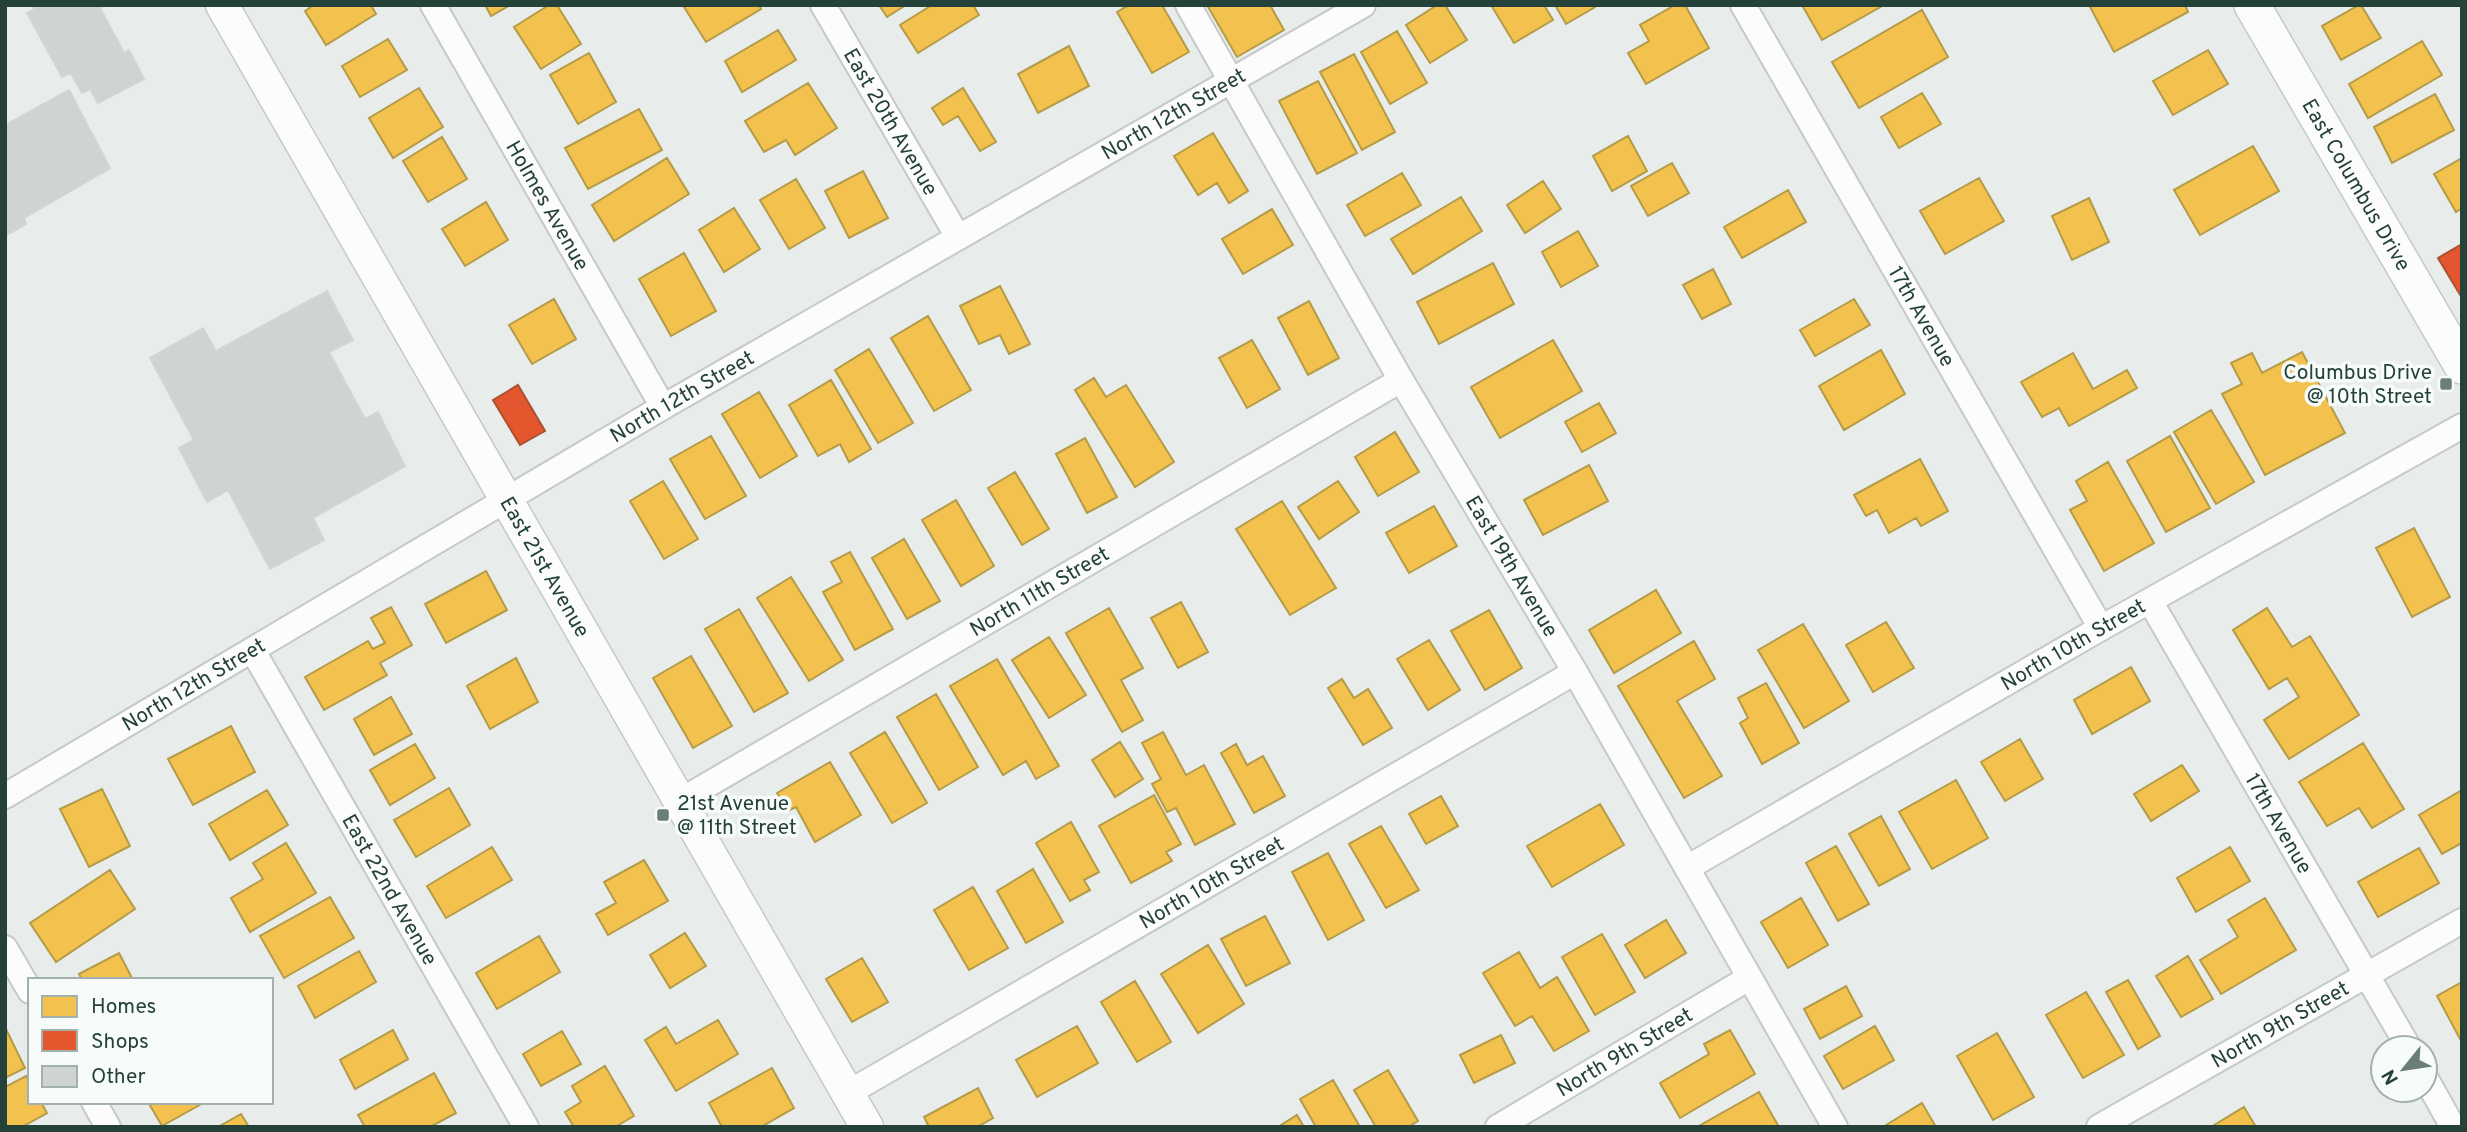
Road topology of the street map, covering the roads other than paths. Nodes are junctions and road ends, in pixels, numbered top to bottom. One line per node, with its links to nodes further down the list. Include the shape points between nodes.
1 (222, 5): 14 (street, East 21st Avenue)
2 (433, 5): 12 (street, Holmes Avenue)
3 (823, 5): 9 (street, East 20th Avenue)
4 (1188, 5): 8 (street, East 19th Avenue)
5 (1363, 5): 8 (street, North 12th Street)
6 (1743, 5): 16 (street, 17th Avenue)
7 (2252, 5): 10 (main road, East Columbus Drive)
8 (1231, 82): 9 (street, North 12th Street); 11 (street, East 19th Avenue)
9 (958, 237): 12 (street, North 12th Street)
10 (2462, 366)
11 (1401, 380): 18 (street, East 19th Avenue); 20 (street, North 11th Street)
12 (663, 407): 14 (street, North 12th Street)
13 (2462, 426): 15 (street, North 10th Street)
14 (507, 501): 17 (street, North 12th Street); 20 (street, East 21st Avenue)
15 (2150, 601): 16 (street, North 10th Street); 24 (street, 17th Avenue)
16 (2101, 628): 21 (street, North 10th Street)
17 (253, 651): 19 (street, North 12th Street); 32 (street, East 22nd Avenue)
18 (1576, 673): 21 (street, East 19th Avenue); 28 (street, North 10th Street)
19 (5, 796)
20 (680, 801): 28 (street, East 21st Avenue)
21 (1687, 868): 25 (street, East 19th Avenue)
22 (2462, 921): 24 (street, North 9th Street)
23 (5, 948): 26 (street)
24 (2367, 974): 27 (street, 17th Avenue); 36 (street, North 9th Street)
25 (1749, 978): 34 (street, North 9th Street); 35 (street, East 19th Avenue)
26 (28, 987)
27 (2401, 1034)
28 (848, 1093): 33 (street, East 21st Avenue)
29 (2439, 1102): 37 (street)
30 (95, 1104): 31 (street)
31 (108, 1127)
32 (526, 1127)
33 (867, 1127)
34 (1498, 1127)
35 (1835, 1127)
36 (2099, 1127)
37 (2453, 1127)

